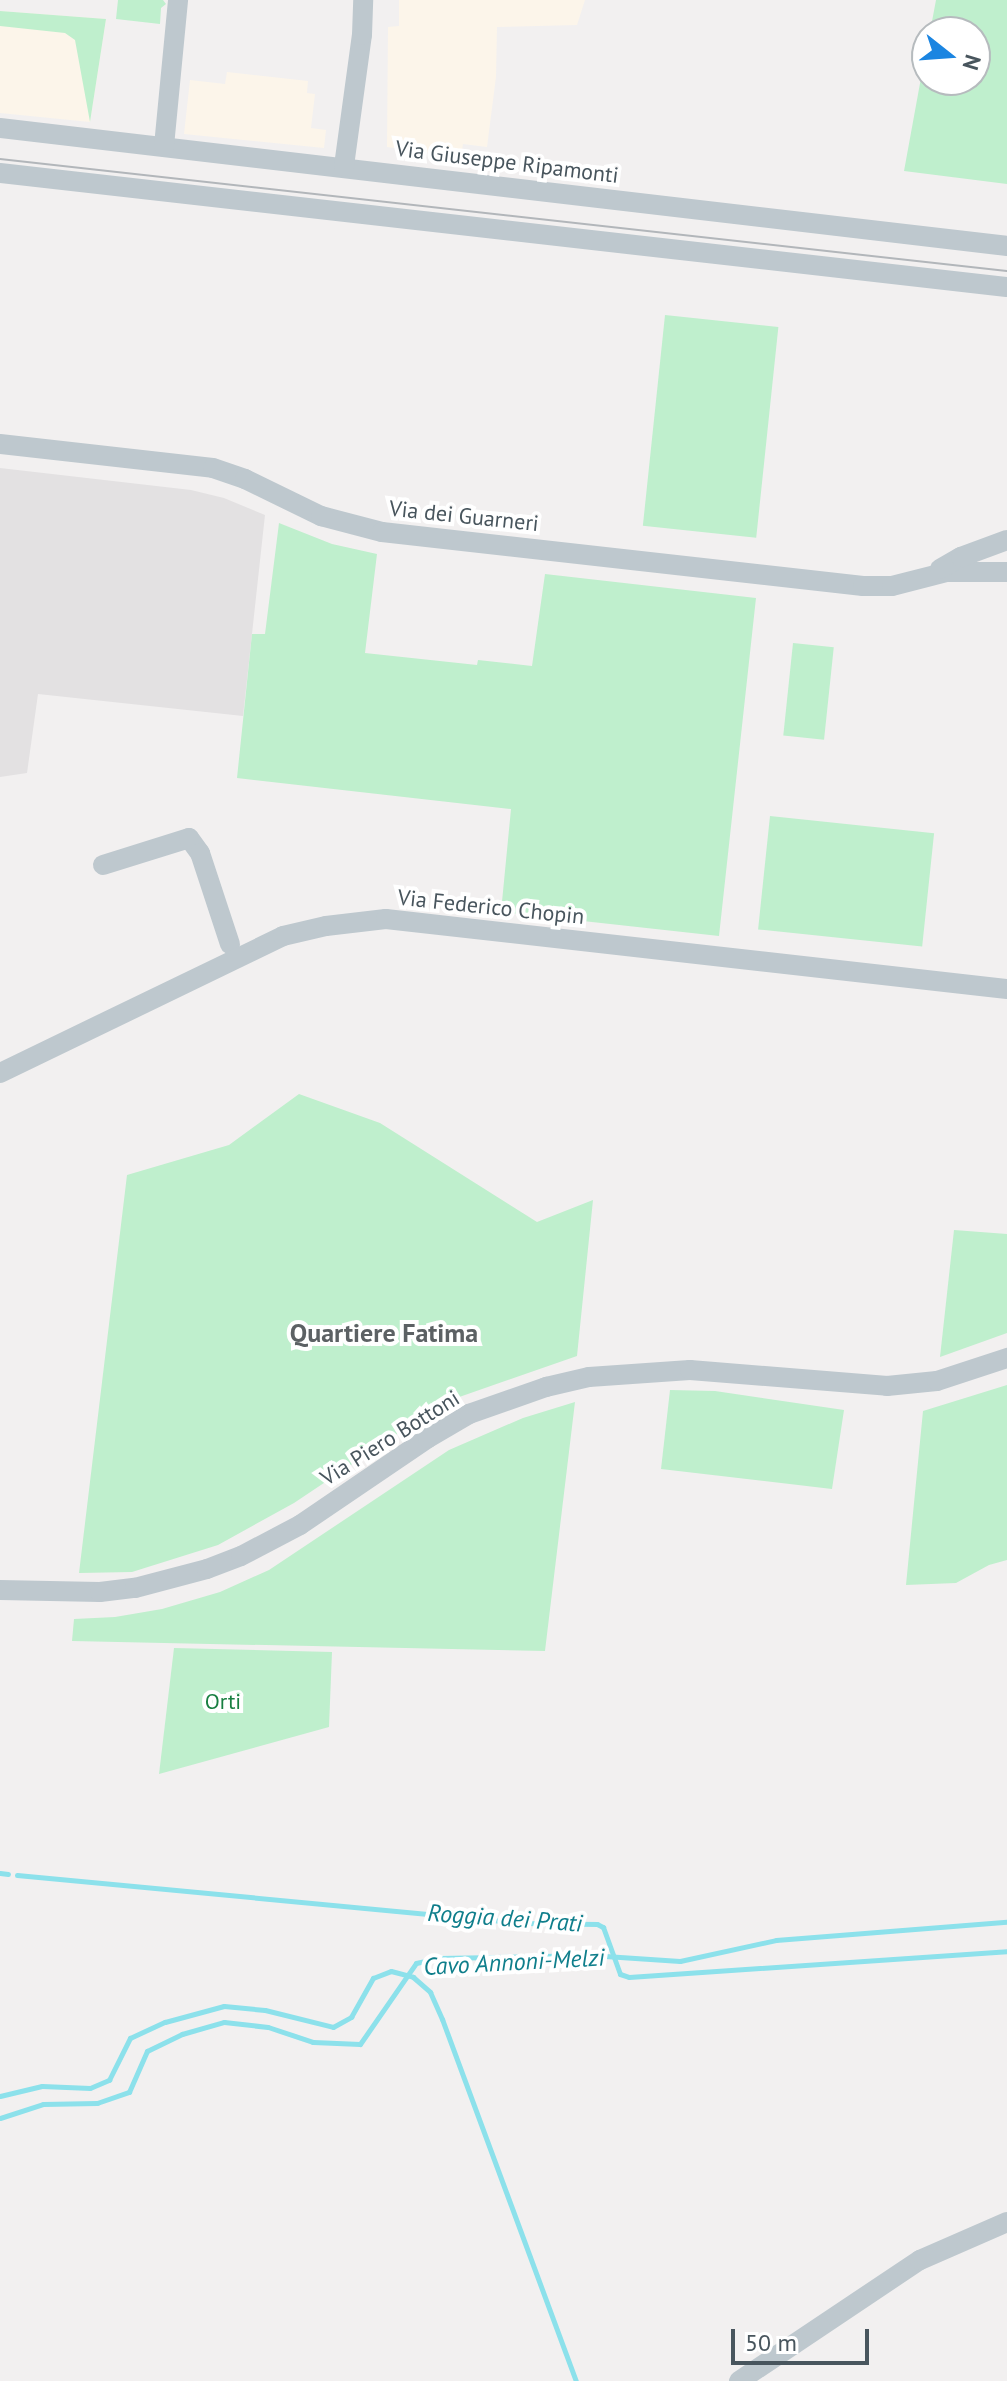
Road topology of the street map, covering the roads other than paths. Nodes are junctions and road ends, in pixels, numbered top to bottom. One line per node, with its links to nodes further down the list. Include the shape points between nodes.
1 (178, 0): 4 (street)
2 (363, 0): 5 (street)
3 (0, 128): 4 (street, Via Giuseppe Ripamonti)
4 (164, 146): 5 (street, Via Giuseppe Ripamonti)
5 (344, 166): 7 (street, Via Giuseppe Ripamonti)
6 (0, 173): 8 (street)
7 (1007, 246)
8 (1007, 287)
9 (0, 444): 12 (street, Via dei Guarneri, via 213,468 321,516 382,532 863,586 892,586)
10 (1007, 540): 12 (street, Via dei Guarneri, via 961,557)
11 (1007, 572): 12 (street, Via dei Guarneri)
12 (934, 574)
13 (103, 865): 14 (street, via 189,838 200,853)
14 (230, 944)
15 (1007, 989): 16 (street, Via Federico Chopin, via 386,919 283,936)
16 (0, 1073)
17 (1007, 1358): 18 (street, Via Piero Bottoni, via 937,1381 887,1386 690,1370 589,1377 469,1414 300,1525 207,1569 100,1592)
18 (0, 1590)
19 (1007, 2222): 20 (street, via 920,2260)
20 (739, 2381)

